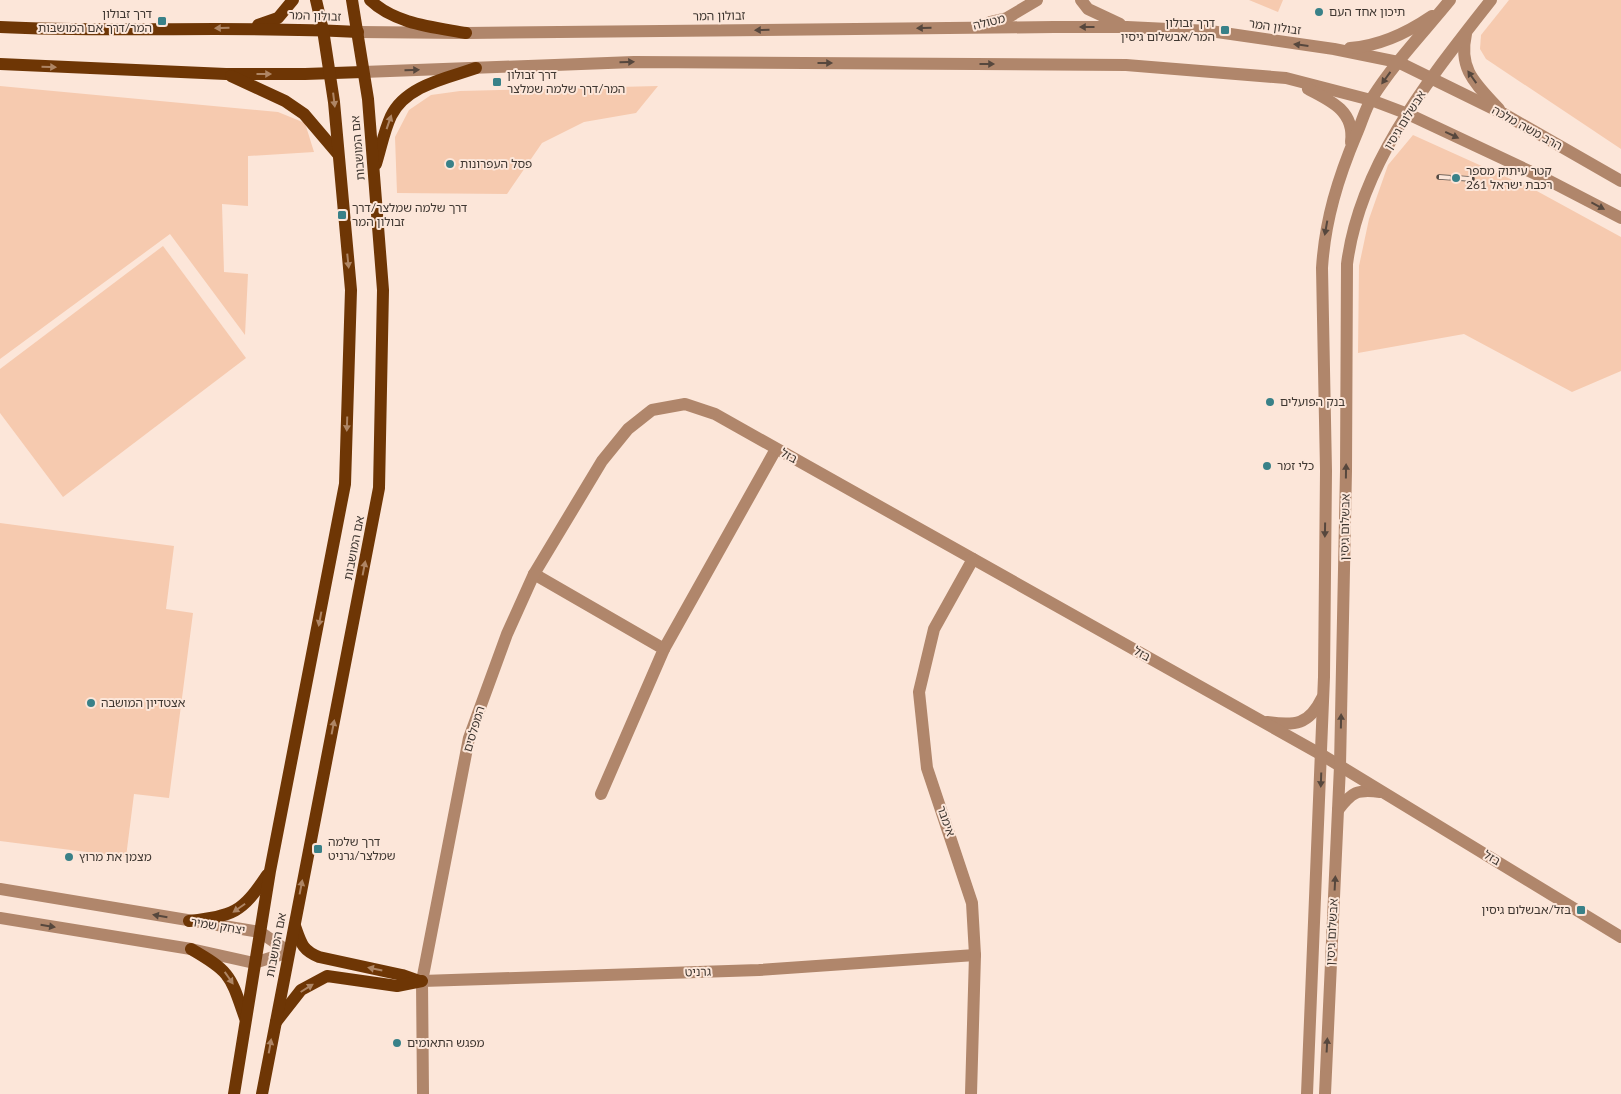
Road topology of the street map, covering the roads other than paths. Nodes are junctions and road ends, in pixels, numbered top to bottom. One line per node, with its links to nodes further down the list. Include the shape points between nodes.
1 (293, 0): 10 (main road, via 278,18)
2 (316, 0): 13 (main road, אם המושבות)
3 (352, 0): 15 (main road, אם המושבות)
4 (370, 0): 16 (main road, via 381,11 411,22)
5 (1037, 0): 11 (street, מטולה, via 1007,18)
6 (1080, 0): 12 (street, via 1088,9)
7 (1491, 0): 14 (street, אבשלום גיסין)
8 (1450, 1): 17 (street, via 1423,22 1384,41 1363,47); 18 (street, אבשלום גיסין)
9 (0, 26): 10 (main road, זבולון המר, one-way to 9, via 77,31)
10 (253, 27): 13 (main road, זבולון המר)
11 (967, 27): 12 (street, זבולון המר, one-way to 11); 16 (street, זבולון המר, one-way to 16)
12 (1127, 27): 17 (street, זבולון המר, one-way to 12, via 1210,31)
13 (323, 30): 15 (main road, זבולון המר); 22 (main road, אם המושבות)
14 (1467, 31): 25 (street, אבשלום גיסין); 28 (street, one-way to 14, via 1470,76 1463,49)
15 (358, 32): 16 (street, זבולון המר); 21 (main road, אם המושבות)
16 (466, 33)
17 (1334, 49): 18 (street, זבולון המר)
18 (1398, 62): 25 (street, זבולון המר); 26 (street, אבשלום גיסין, one-way to 26)
19 (0, 64): 23 (main road, one-way to 23)
20 (476, 68): 21 (street, one-way to 20); 24 (street, one-way to 24, via 634,62 1116,65); 31 (main road, one-way to 20, via 392,114 406,99 422,86)
21 (364, 72): 22 (main road); 31 (main road, אם המושבות)
22 (330, 73): 23 (main road, one-way to 22); 30 (main road, אם המושבות, one-way to 30)
23 (226, 74): 30 (main road, via 304,114)
24 (1286, 78): 26 (street); 29 (street, via 1342,109 1351,126)
25 (1432, 78): 27 (street, אבשלום גיסין); 28 (street, הרב משה מלכה)
26 (1371, 100): 27 (street); 29 (street, אבשלום גיסין)
27 (1408, 114): 33 (street, one-way to 33); 42 (street, אבשלום גיסין, one-way to 27, via 1347,264 1357,213 1380,161)
28 (1504, 114): 32 (street, הרב משה מלכה)
29 (1350, 150): 39 (street, אבשלום גיסין, one-way to 39, via 1329,210 1322,268 1326,471)
30 (338, 154): 46 (main road, אם המושבות, one-way to 46, via 351,290 345,484)
31 (374, 168): 50 (main road, אם המושבות, one-way to 31, via 380,488 383,290)
32 (1621, 181)
33 (1621, 218)
34 (652, 410): 35 (street, בזל, via 685,404 714,414); 37 (street, המפלסים, via 628,429 602,460)
35 (776, 449): 36 (street, בזל); 38 (street)
36 (973, 559): 40 (street, בזל); 55 (street, אימבר, via 934,629 919,692 927,768 972,902)
37 (534, 574): 38 (street); 57 (street, המפלסים, via 506,634 469,738)
38 (664, 648): 44 (street)
39 (1323, 696): 40 (street, via 1311,717 1303,721 1281,724); 41 (street, אבשלום גיסין)
40 (1261, 721): 41 (street, בזל)
41 (1322, 755): 42 (street, בזל); 64 (street, אבשלום גיסין, one-way to 64)
42 (1340, 766): 43 (street, בזל); 45 (street, אבשלום גיסין)
43 (1384, 793): 45 (street, via 1368,790 1354,793); 52 (street, בזל)
44 (601, 794)
45 (1338, 810): 65 (street, אבשלום גיסין, one-way to 45)
46 (270, 871): 49 (main road, one-way to 49, via 251,900 227,916); 51 (main road, אם המושבות)
47 (0, 889): 49 (street, יצחק שמיר, one-way to 47)
48 (0, 918): 53 (street, one-way to 53)
49 (189, 921): 51 (street, יצחק שמיר)
50 (294, 924): 54 (main road, אם המושבות); 57 (main road, one-way to 50, via 319,958 307,952 301,944)
51 (260, 932): 54 (street, יצחק שמיר); 56 (main road, אם המושבות)
52 (1621, 937)
53 (191, 949): 56 (street); 58 (main road, one-way to 58, via 219,966 232,980)
54 (289, 952): 56 (street); 59 (main road, אם המושבות)
55 (975, 955): 57 (street, גרניט, via 760,970); 63 (street, אימבר)
56 (254, 963): 58 (main road, אם המושבות)
57 (422, 981): 59 (main road, one-way to 57, via 301,990 326,976 397,986); 62 (street, המפלסים)
58 (246, 1022): 60 (main road, אם המושבות)
59 (274, 1024): 61 (main road, אם המושבות, one-way to 59)
60 (234, 1094)
61 (262, 1094)
62 (423, 1094)
63 (971, 1094)
64 (1307, 1094)
65 (1325, 1094)

